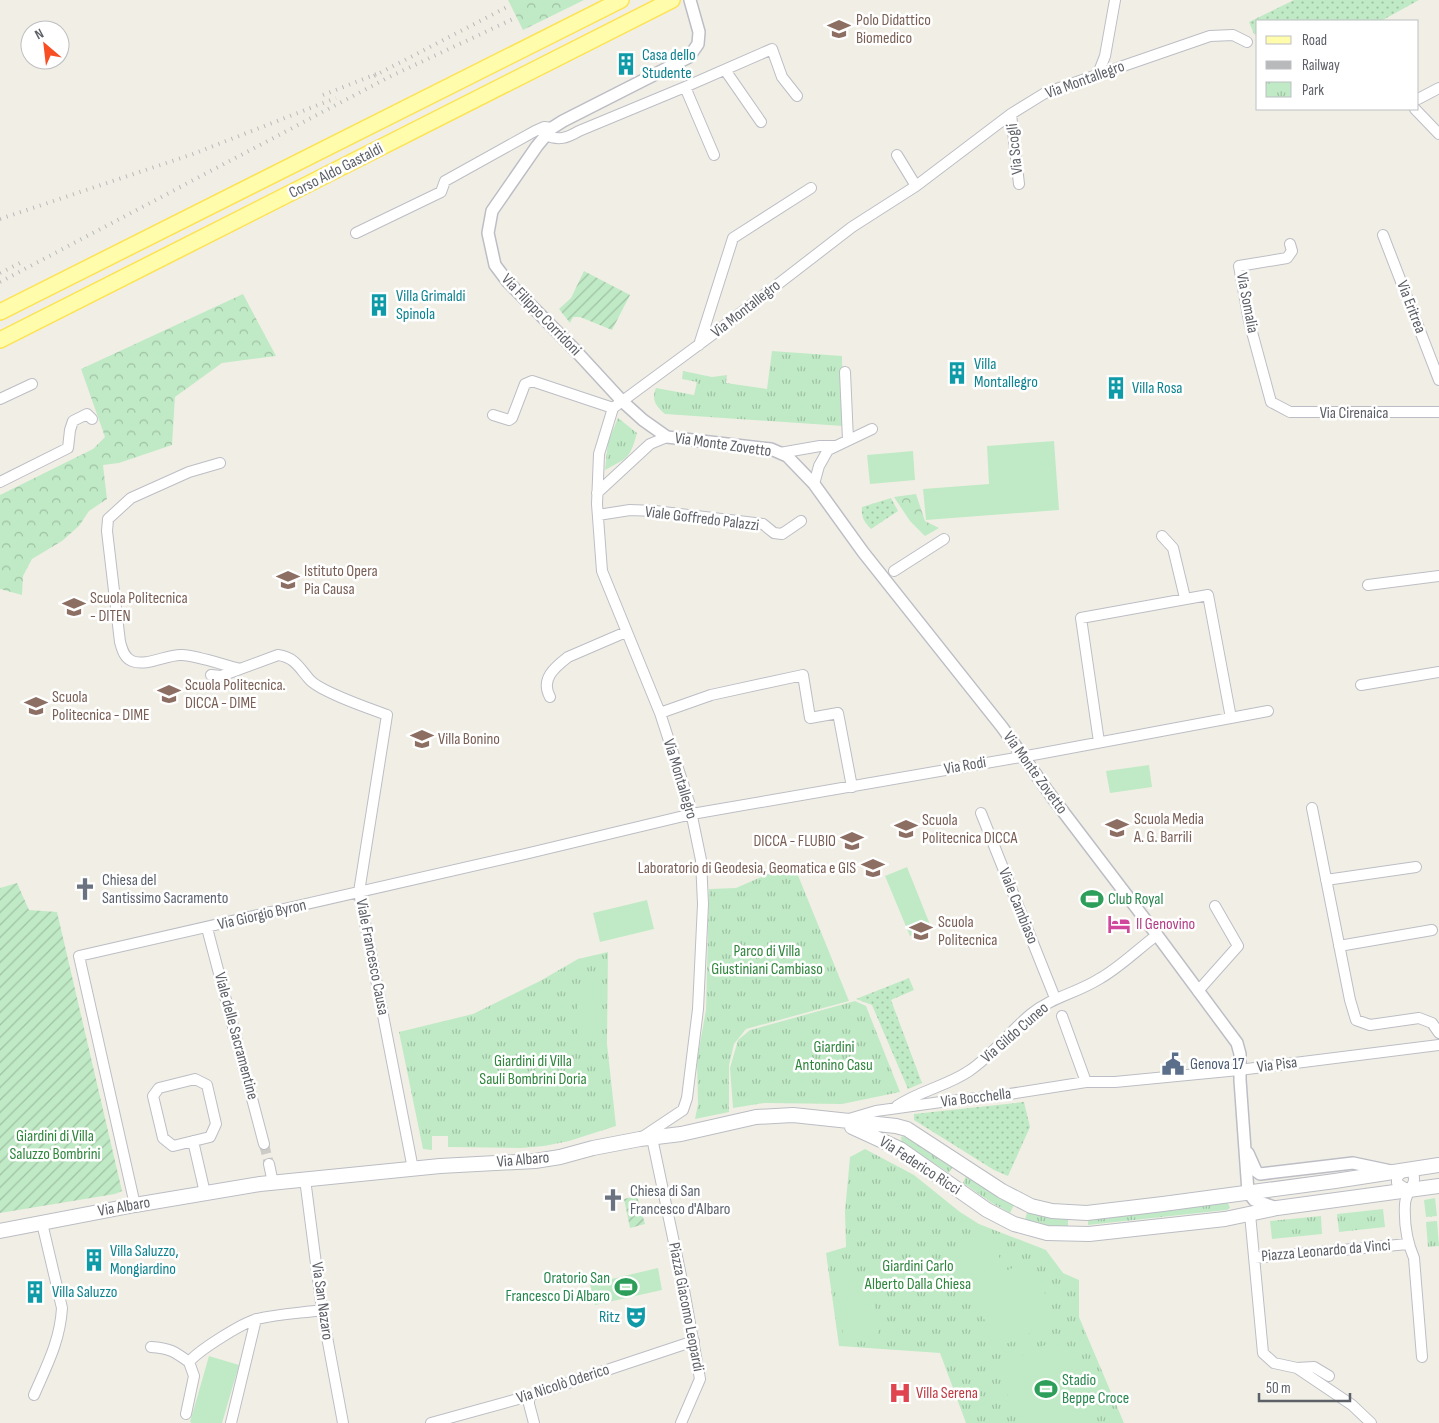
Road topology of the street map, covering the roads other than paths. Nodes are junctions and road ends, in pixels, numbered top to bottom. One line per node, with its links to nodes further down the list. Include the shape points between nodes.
1 (622, 0): 25 (main road, Corso Aldo Gastaldi)
2 (672, 0): 26 (main road, Corso Aldo Gastaldi)
3 (690, 0): 15 (street, Via Filippo Corridoni, via 699,32 698,44 689,57 563,121)
4 (1115, 0): 7 (street, via 1105,56)
5 (1247, 42): 7 (street, Via Montallegro, via 1233,35 1210,36)
6 (725, 70): 8 (street, Via Filippo Corridoni); 10 (street, Via Filippo Corridoni, via 772,48 782,77); 14 (street)
7 (1098, 74): 13 (street, Via Montallegro, via 1045,93)
8 (685, 88): 15 (street, Via Filippo Corridoni, via 565,139 554,139); 18 (street)
9 (1439, 88): 11 (street)
10 (797, 96)
11 (1419, 98)
12 (1416, 110): 16 (street)
13 (1011, 114): 19 (street, Via Scogli); 20 (street, Via Montallegro)
14 (761, 122)
15 (549, 132): 22 (street, Via Filippo Corridoni, via 544,127 534,131 445,182 441,192); 31 (street, Via Filippo Corridoni, via 492,211 488,233 490,246 500,273)
16 (1439, 134)
17 (897, 154): 20 (street)
18 (714, 155)
19 (1019, 184)
20 (916, 186): 27 (street, Via Montallegro, via 852,227)
21 (811, 188): 27 (street, Via Montallegro, via 733,238)
22 (356, 233)
23 (1383, 235): 29 (street, Via Eritrea)
24 (1290, 244): 33 (street, Via Somalia, via 1292,251 1287,258 1239,266 1248,321)
25 (0, 312)
26 (0, 340)
27 (699, 344): 34 (street, Via Montallegro)
28 (845, 372): 40 (street)
29 (1439, 380)
30 (32, 384): 32 (street)
31 (607, 386): 34 (street, Via Monte Zovetto)
32 (0, 399)
33 (1272, 402): 35 (street, Via Cirenaica, via 1290,412)
34 (617, 405): 36 (street, via 532,381 525,384 512,418); 39 (street, Via Monte Zovetto); 46 (street, Via Montallegro, via 599,454)
35 (1439, 412)
36 (493, 415)
37 (92, 419): 44 (street, via 87,414 73,421 68,448)
38 (872, 429): 40 (street, Via Monte Zovetto)
39 (667, 437): 42 (street, Via Monte Zovetto, via 771,449); 46 (street, Via Monte Zovetto, via 650,444)
40 (848, 440): 41 (street, Via Monte Zovetto)
41 (836, 446): 42 (street, Via Monte Zovetto); 45 (street, Via Monte Zovetto, via 828,450)
42 (780, 453): 45 (street, Via Monte Zovetto)
43 (220, 463): 56 (street, via 189,472 131,498 108,519 107,531 120,642 128,659 142,662 182,655)
44 (0, 482)
45 (814, 484): 65 (street, Via Monte Zovetto, via 863,552)
46 (598, 493): 47 (street, Via Montallegro)
47 (598, 515): 48 (street, Viale Goffredo Palazzi, via 630,510 655,511 763,524 774,533 782,534); 55 (street, Via Montallegro, via 604,578)
48 (800, 521)
49 (1162, 536): 54 (street, via 1173,548)
50 (944, 539): 51 (street)
51 (894, 571)
52 (1439, 576): 53 (street)
53 (1368, 584)
54 (1185, 598): 63 (street, via 1208,596); 64 (street, via 1081,618)
55 (626, 632): 60 (street, via 560,663 548,679); 62 (street, Via Montallegro)
56 (241, 670): 58 (street, via 221,676); 72 (street, Viale Francesco Causa, via 278,656 288,656 322,688 387,715)
57 (1439, 672): 59 (street)
58 (211, 675)
59 (1361, 685)
60 (550, 697)
61 (1268, 711): 63 (street, Via Rodi)
62 (660, 713): 66 (street, via 711,695 802,675 810,718 838,713); 69 (street, Via Montallegro)
63 (1231, 718): 64 (street, Via Rodi)
64 (1099, 742): 65 (street, Via Rodi)
65 (1023, 756): 66 (street, Via Rodi); 76 (street, Via Monte Zovetto)
66 (852, 787): 69 (street, Via Rodi)
67 (1312, 808): 71 (street)
68 (981, 813): 79 (street, Viale Cambiaso)
69 (692, 814): 72 (street, Via Giorgio Byron); 88 (street, Via Montallegro, via 701,860 703,904 698,1009 688,1098 683,1110)
70 (1416, 866): 71 (street)
71 (1326, 880): 77 (street)
72 (359, 892): 74 (street, Via Giorgio Byron); 94 (street, Viale Francesco Causa)
73 (1215, 906): 78 (street, via 1238,946)
74 (207, 928): 90 (street, Viale delle Sacramentine); 102 (street, Via Giorgio Byron, via 79,956)
75 (1432, 930): 77 (street)
76 (1157, 935): 78 (street, Via Monte Zovetto); 79 (street, Via Gildo Cuneo, via 1099,980)
77 (1339, 946): 81 (street, via 1356,1020 1370,1025 1419,1018 1432,1023)
78 (1198, 991): 83 (street, Via Monte Zovetto, via 1237,1043)
79 (1055, 998): 86 (street, Via Gildo Cuneo, via 1032,1014 970,1071)
80 (1062, 1016): 84 (street)
81 (1439, 1033)
82 (1439, 1044): 83 (street, Via Pisa)
83 (1239, 1070): 85 (street, Via Pisa); 93 (street, Via Monte Zovetto)
84 (1086, 1082): 85 (street, Via Bocchella); 86 (street, Via Bocchella)
85 (1115, 1082)
86 (894, 1108): 87 (street, Via Bocchella)
87 (838, 1121): 88 (main road, Via Albaro, via 775,1115); 100 (main road, Via Federico Ricci, via 907,1129 1002,1191 1047,1210 1087,1212); 104 (main road, Via Federico Ricci, via 900,1149 987,1210 1014,1224 1038,1231 1089,1234)
88 (646, 1138): 94 (main road, Via Albaro, via 535,1161); 111 (street, Piazza Giacomo Leopardi)
89 (193, 1141): 89 (street, via 172,1146 163,1138 153,1096 160,1088 195,1080 207,1085 216,1124 210,1137); 101 (street)
90 (264, 1144)
91 (269, 1164): 97 (street)
92 (1439, 1165): 95 (main road)
93 (1250, 1168): 95 (street, via 1260,1174 1353,1163); 100 (street)
94 (413, 1169): 96 (main road, Via Albaro)
95 (1407, 1169): 99 (street, via 1414,1173 1415,1182); 99 (street, via 1397,1178 1397,1183); 100 (main road)
96 (305, 1178): 97 (main road, Via Albaro); 109 (street, Via San Nazaro)
97 (273, 1183): 101 (main road, Via Albaro)
98 (1439, 1186): 99 (main road)
99 (1409, 1191): 103 (main road); 107 (street, Piazza Leonardo da Vinci, via 1405,1206)
100 (1248, 1192): 103 (street, via 1254,1200)
101 (205, 1193): 102 (main road, Via Albaro)
102 (135, 1205): 105 (main road, Via Albaro)
103 (1277, 1208): 104 (main road)
104 (1250, 1214): 108 (street, Piazza Leonardo da Vinci)
105 (42, 1223): 106 (main road, Via Albaro); 117 (street, via 62,1316 55,1350)
106 (0, 1231)
107 (1408, 1244): 108 (street, Piazza Leonardo da Vinci); 113 (street, Piazza Leonardo da Vinci, via 1414,1258)
108 (1254, 1258): 115 (street, via 1263,1353 1274,1363)
109 (322, 1310): 110 (street); 122 (street, Via San Nazaro)
110 (256, 1319): 114 (street, via 213,1342); 121 (street)
111 (694, 1341): 118 (street, Via Nicolò Oderico); 120 (street, Piazza Giacomo Leopardi, via 700,1379)
112 (151, 1347): 114 (street, via 173,1350)
113 (1422, 1358)
114 (189, 1362): 119 (street, via 194,1376)
115 (1297, 1368): 116 (street, via 1314,1367); 125 (street, via 1352,1405)
116 (1329, 1376)
117 (34, 1395)
118 (529, 1396): 123 (street, Via Nicolò Oderico); 124 (street)
119 (186, 1414)
120 (682, 1419)
121 (231, 1423)
122 (343, 1423)
123 (431, 1423)
124 (534, 1423)
125 (1371, 1423)

